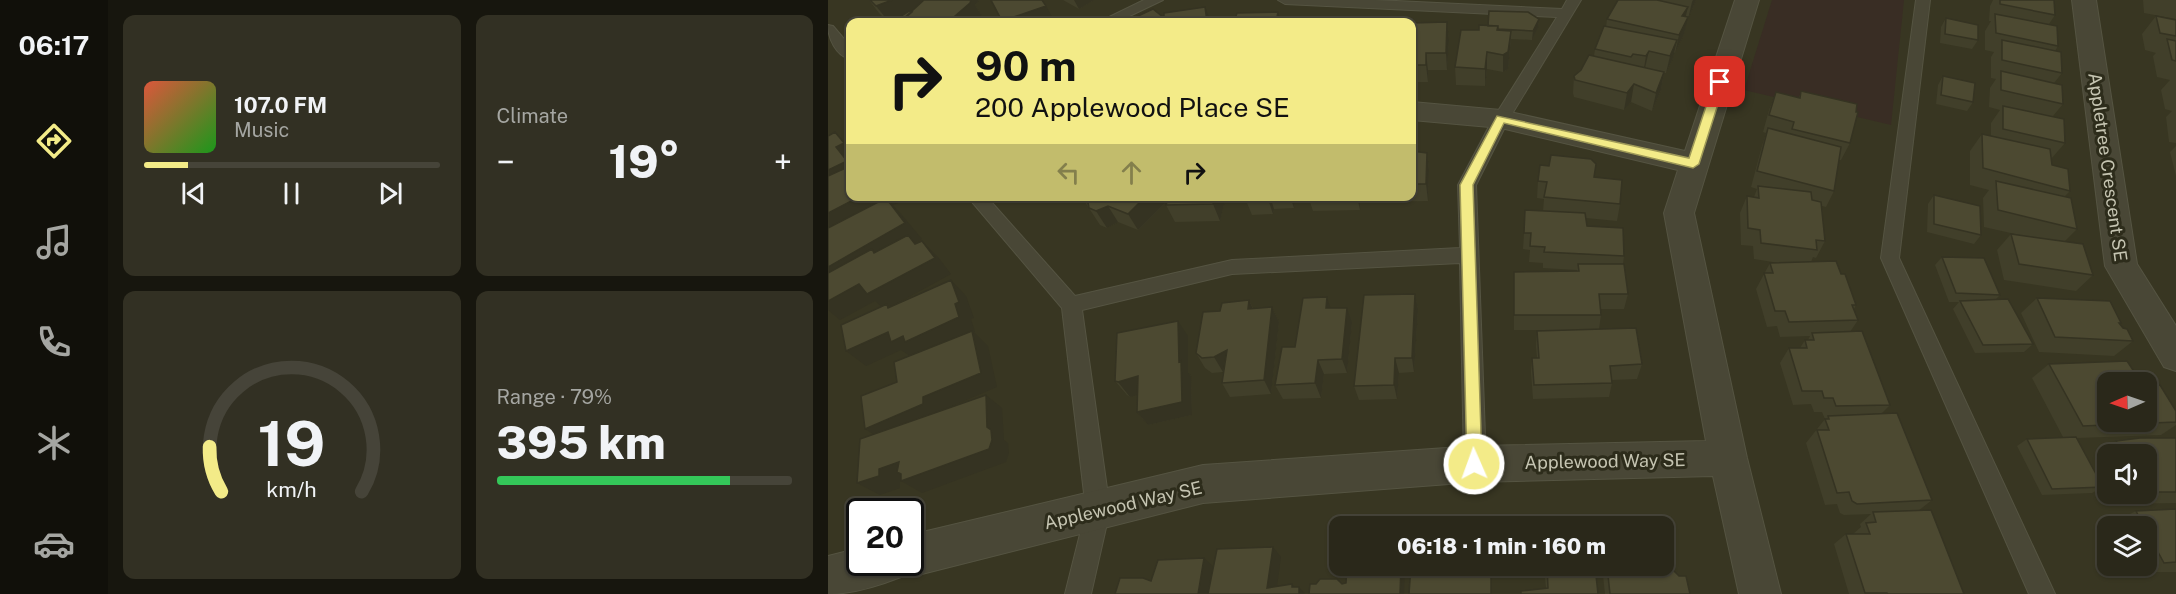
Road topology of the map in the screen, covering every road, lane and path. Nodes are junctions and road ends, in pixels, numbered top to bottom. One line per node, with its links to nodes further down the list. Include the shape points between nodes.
1 (1156, 0): 7 (lane)
2 (1285, 0): 6 (lane)
3 (1747, 0): 12 (street)
4 (1923, 0): 25 (lane, via 1890,258)
5 (2084, 0): 16 (street, Appletree Crescent SE, via 2121,267)
6 (1570, 6): 11 (lane)
7 (1115, 18)
8 (828, 29): 9 (lane)
9 (846, 50)
10 (1416, 111): 11 (street)
11 (1501, 119): 12 (street); 14 (lane, via 1467,185)
12 (1693, 164): 17 (street, via 1679,213)
13 (979, 201): 15 (lane)
14 (1468, 255): 15 (lane, via 1232,267); 18 (lane)
15 (1071, 305): 19 (lane)
16 (2176, 356)
17 (1728, 458): 18 (street, Applewood Way SE); 24 (street)
18 (1474, 464): 19 (street, Applewood Way SE, via 1203,484)
19 (1098, 510): 20 (street, Applewood Way SE); 23 (lane)
20 (924, 553)
21 (846, 572): 22 (street)
22 (828, 577)
23 (1078, 594)
24 (1760, 594)
25 (2042, 594)

